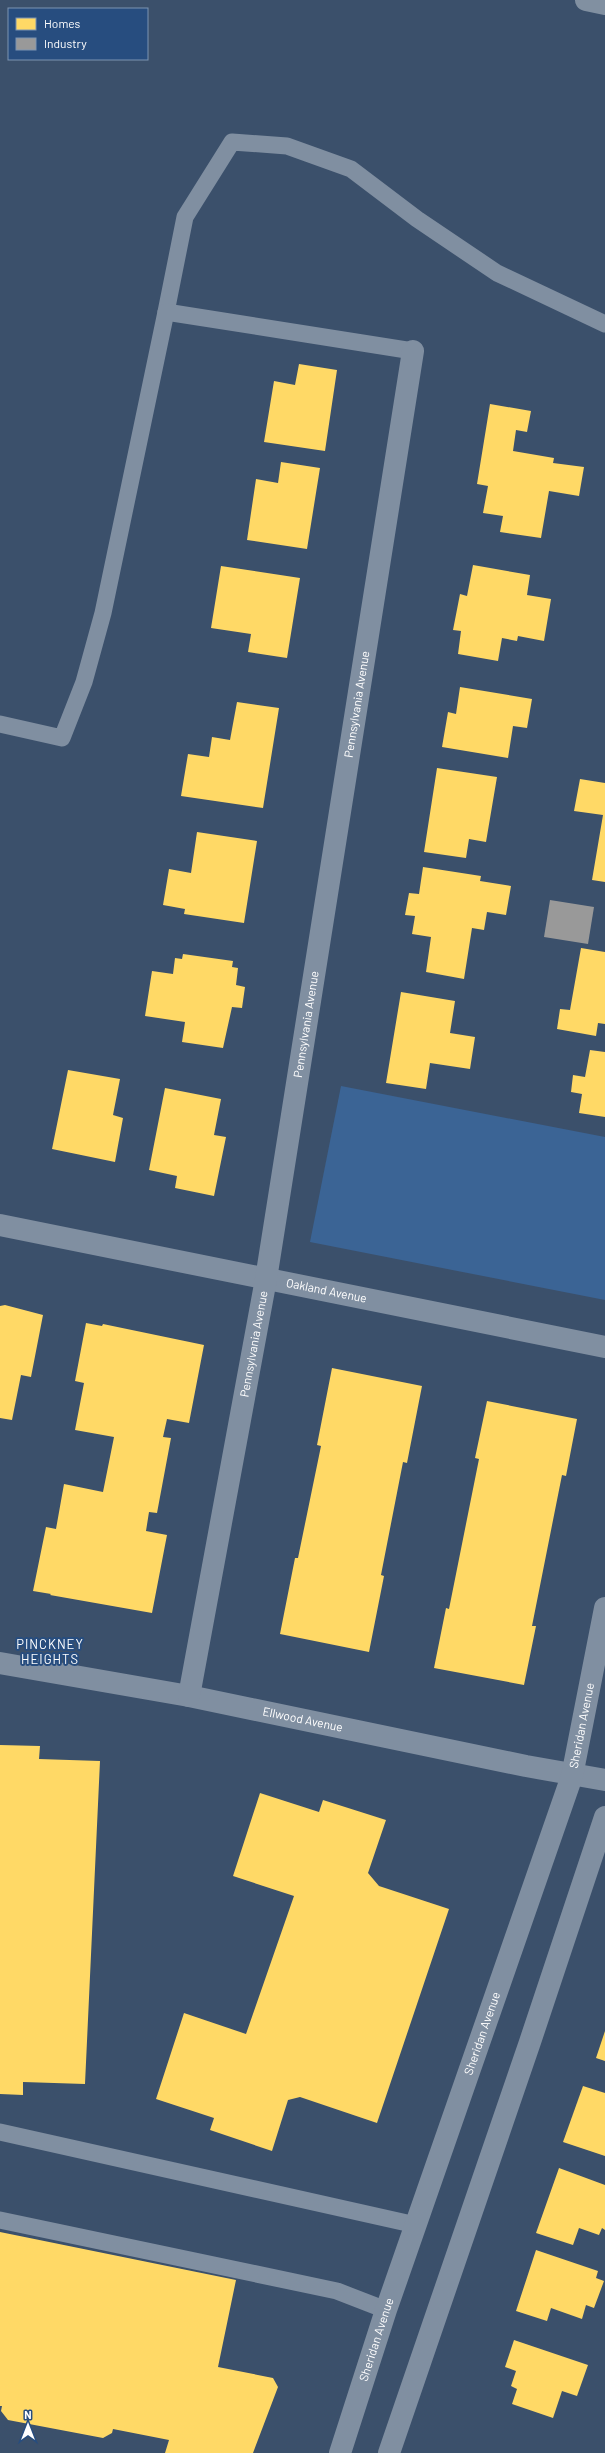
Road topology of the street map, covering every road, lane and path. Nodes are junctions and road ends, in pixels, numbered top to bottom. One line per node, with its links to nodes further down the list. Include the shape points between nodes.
1 (586, 0): 2 (highway)
2 (605, 4)
3 (166, 312): 4 (lane, via 185,217 232,142 287,146 351,169 417,219 497,272); 5 (lane); 6 (lane, via 103,614 84,682 62,738)
4 (605, 324)
5 (413, 350): 8 (street, Pennsylvania Avenue)
6 (0, 724)
7 (0, 1225): 8 (street, Oakland Avenue)
8 (266, 1279): 9 (street, Oakland Avenue); 12 (street, Pennsylvania Avenue)
9 (605, 1347)
10 (605, 1608): 13 (street, Sheridan Avenue)
11 (0, 1663): 12 (street, Ellwood Avenue)
12 (189, 1696): 13 (street, Ellwood Avenue)
13 (572, 1776): 14 (street, Ellwood Avenue); 18 (street, Sheridan Avenue)
14 (605, 1780)
15 (605, 1817): 21 (street)
16 (0, 2132): 18 (lane)
17 (0, 2220): 19 (lane, via 336,2291)
18 (416, 2225): 19 (street, Sheridan Avenue)
19 (386, 2310): 20 (street, Sheridan Avenue)
20 (340, 2453)
21 (389, 2453)

